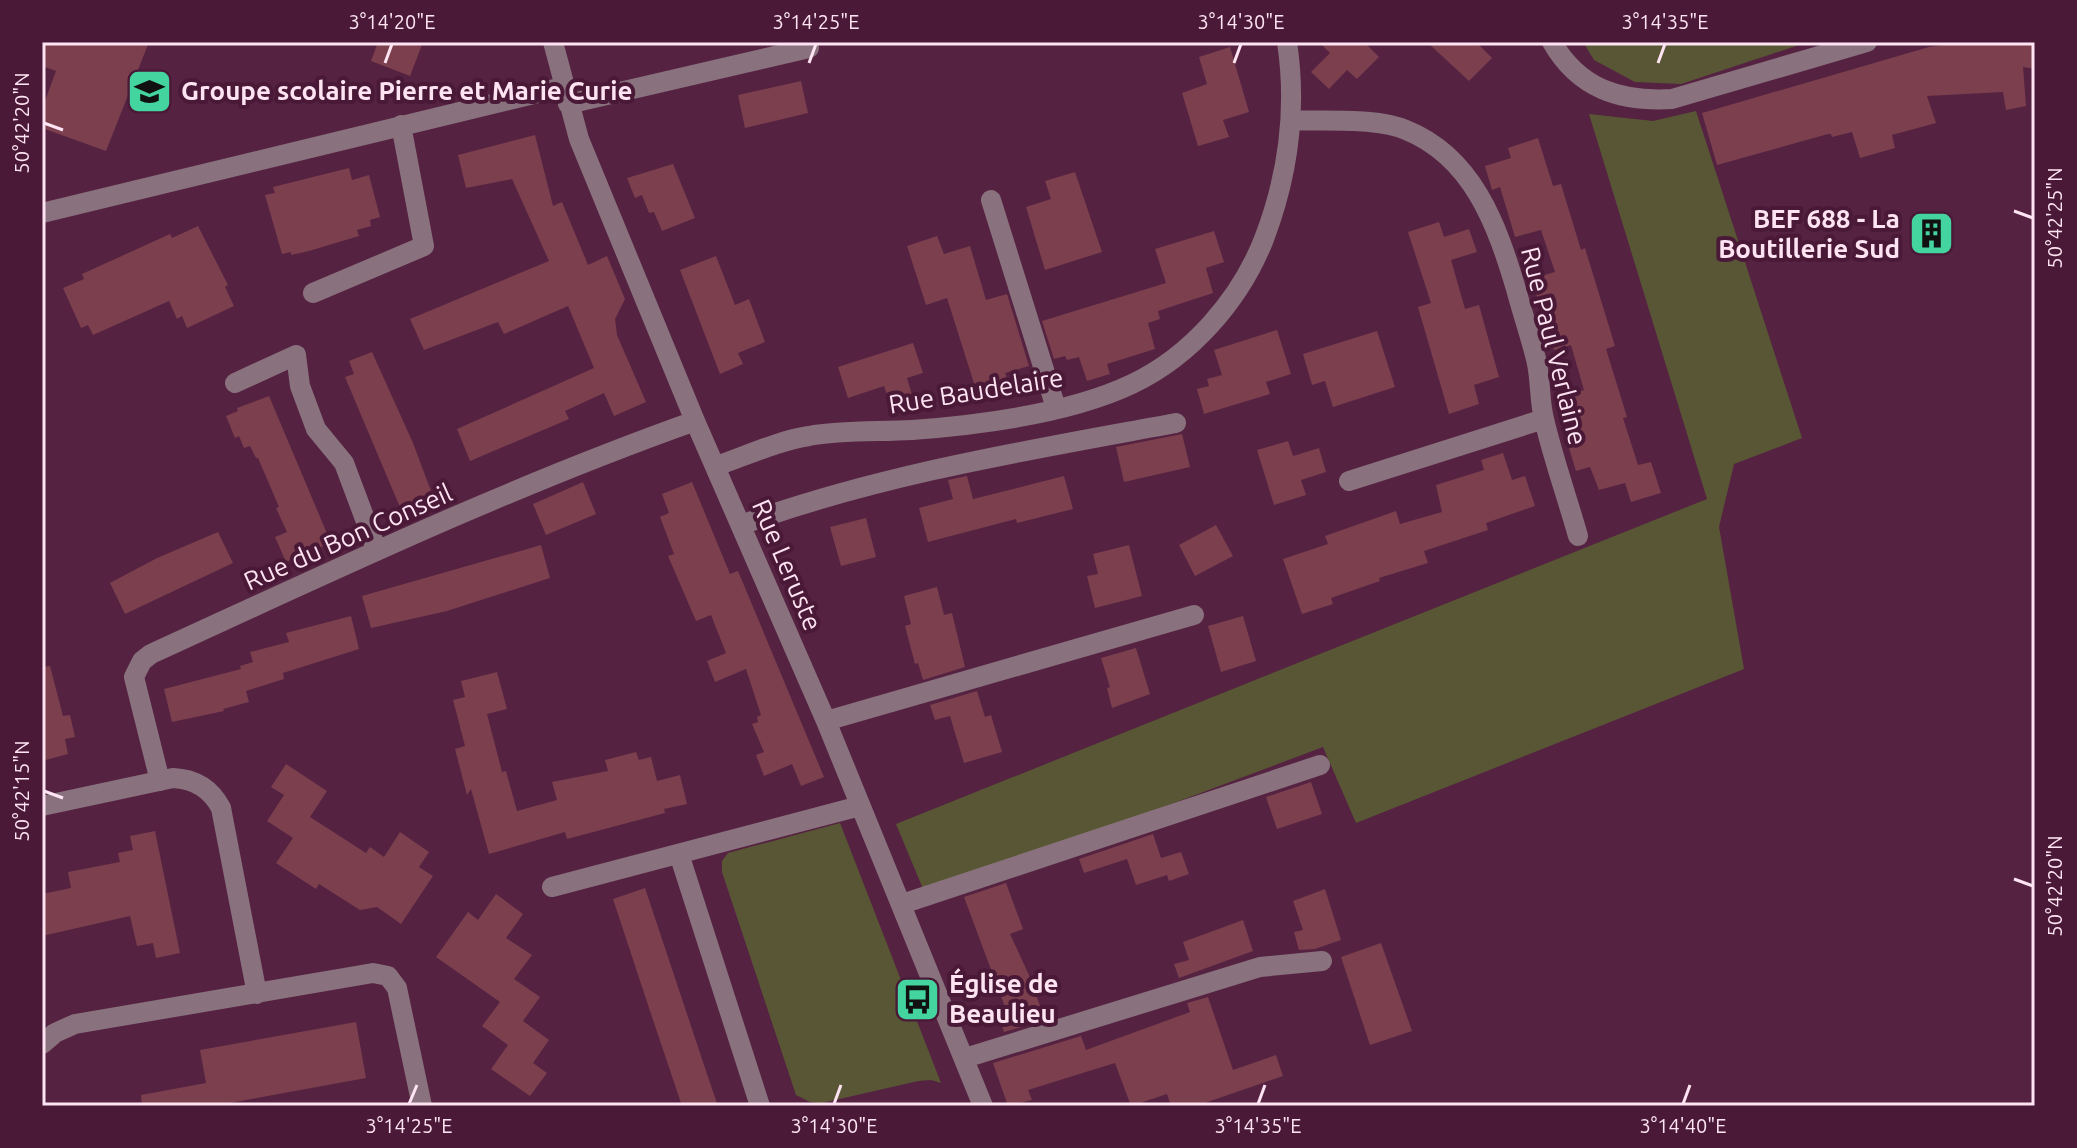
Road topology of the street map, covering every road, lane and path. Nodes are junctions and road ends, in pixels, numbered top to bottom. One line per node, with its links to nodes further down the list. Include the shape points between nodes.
1 (553, 42): 6 (street, Rue Leruste)
2 (808, 42): 6 (street, via 809,48)
3 (1287, 42): 7 (street, Rue Baudelaire)
4 (1552, 42): 5 (street, via 1585,79 1621,98 1672,99)
5 (1867, 42)
6 (566, 96): 8 (street); 15 (street, Rue Leruste)
7 (1291, 120): 13 (street, Rue Baudelaire, via 1269,224 1251,267 1221,311 1152,373); 14 (street, Rue Paul Verlaine, via 1402,128 1434,144 1465,174 1505,251 1536,361)
8 (401, 125): 10 (street); 11 (street, via 424,246)
9 (991, 200): 13 (street)
10 (42, 213)
11 (313, 293)
12 (235, 383): 21 (street, via 296,355 300,386 316,429 344,463)
13 (1056, 408): 17 (street, Rue Baudelaire, via 939,428 812,435)
14 (1544, 419): 18 (street); 20 (street, Rue Paul Verlaine)
15 (695, 421): 17 (street, Rue Leruste); 21 (street, Rue du Bon Conseil)
16 (1176, 423): 19 (street, via 974,460)
17 (716, 466): 19 (street, Rue Leruste)
18 (1349, 481)
19 (741, 525): 23 (street, Rue Leruste)
20 (1578, 536)
21 (377, 551): 25 (street, Rue du Bon Conseil, via 142,661 135,686)
22 (1194, 615): 23 (street)
23 (826, 721): 27 (street, Rue Leruste)
24 (1320, 765): 30 (street)
25 (160, 781): 26 (street); 32 (street, via 186,779 198,784 221,808)
26 (42, 806)
27 (860, 806): 28 (street); 30 (street, Rue Leruste)
28 (679, 854): 29 (street); 36 (street)
29 (552, 887)
30 (902, 904): 34 (street, Rue Leruste)
31 (1322, 961): 34 (street, via 1260,967)
32 (257, 994): 33 (street, via 75,1024); 35 (street, via 373,973 388,976 397,988)
33 (42, 1044)
34 (965, 1058): 37 (street, Rue Leruste)
35 (422, 1106)
36 (760, 1106)
37 (983, 1106)

